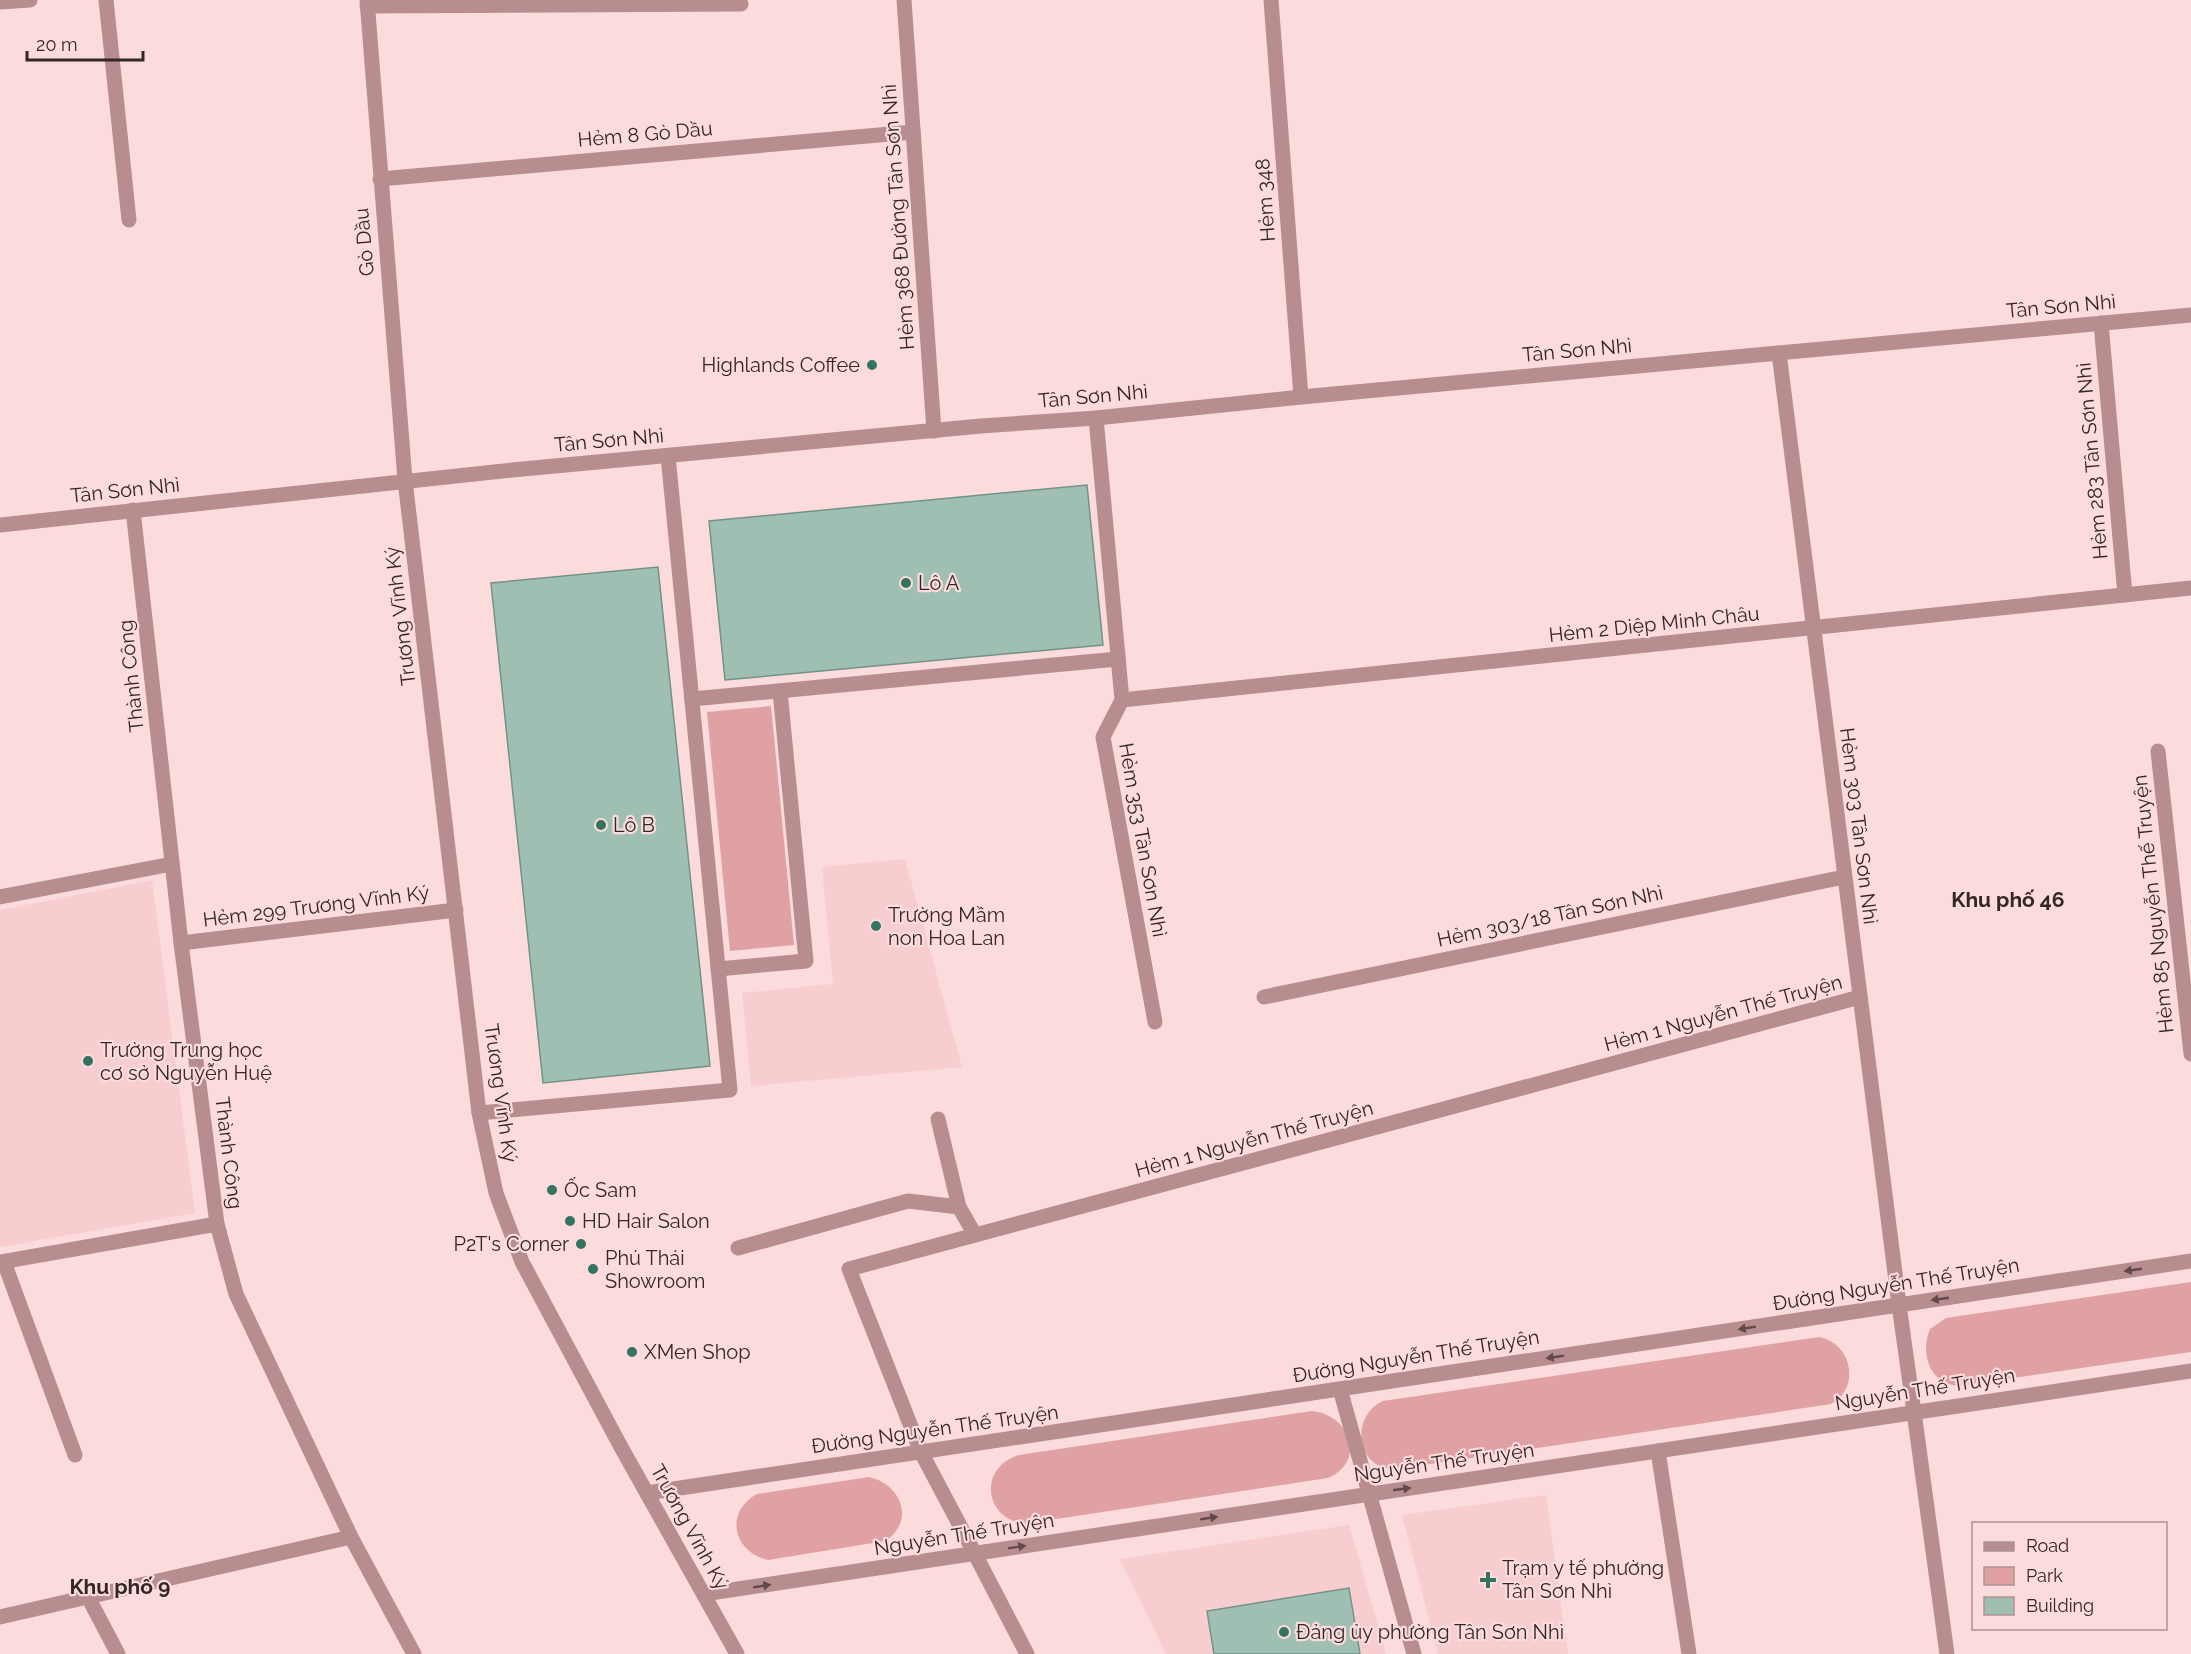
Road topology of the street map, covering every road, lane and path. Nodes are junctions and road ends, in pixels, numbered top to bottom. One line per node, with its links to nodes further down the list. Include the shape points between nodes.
1 (30, 0): 5 (street)
2 (106, 0): 10 (street)
3 (904, 0): 8 (street, Hẻm 368 Đường Tân Sơn Nhì)
4 (1271, 0): 14 (street, Hẻm 348)
5 (0, 2)
6 (367, 3): 7 (street); 9 (street, Gò Dầu)
7 (741, 4)
8 (913, 132): 9 (street, Hẻm 8 Gò Dầu); 16 (street, Hẻm 368 Đường Tân Sơn Nhì)
9 (380, 179): 18 (street, Gò Dầu)
10 (129, 220)
11 (2191, 315): 12 (street, Tân Sơn Nhì)
12 (2101, 323): 13 (street, Tân Sơn Nhì); 22 (street, Hẻm 283 Tân Sơn Nhì)
13 (1779, 353): 14 (street, Tân Sơn Nhì); 23 (street, Hẻm 303 Tân Sơn Nhì)
14 (1301, 397): 15 (street, Tân Sơn Nhì)
15 (1096, 418): 16 (street, Tân Sơn Nhì); 24 (street)
16 (934, 431): 17 (street, Tân Sơn Nhì)
17 (668, 456): 18 (street, Tân Sơn Nhì); 26 (street)
18 (405, 480): 19 (street, Tân Sơn Nhì); 32 (street, Trương Vĩnh Ký)
19 (133, 510): 20 (street, Tân Sơn Nhì); 29 (street, Thành Công)
20 (0, 525)
21 (2191, 588): 22 (street, Hẻm 2 Diệp Minh Châu)
22 (2126, 595): 23 (street, Hẻm 2 Diệp Minh Châu)
23 (1813, 628): 27 (street, Hẻm 2 Diệp Minh Châu); 30 (street, Hẻm 303 Tân Sơn Nhì)
24 (1118, 658): 25 (street); 27 (street)
25 (780, 691): 26 (street); 34 (street, via 806,961)
26 (692, 699): 34 (street)
27 (1122, 700): 37 (street, Hẻm 353 Tân Sơn Nhì, via 1103,737)
28 (2158, 750): 38 (street, Hẻm 85 Nguyễn Thế Truyện)
29 (172, 864): 31 (street); 33 (street, Thành Công)
30 (1844, 877): 35 (street, Hẻm 303/18 Tân Sơn Nhì); 36 (street, Hẻm 303 Tân Sơn Nhì)
31 (0, 897)
32 (456, 910): 33 (street, Hẻm 299 Trương Vĩnh Ký); 39 (street, Trương Vĩnh Ký)
33 (181, 943): 42 (street, Thành Công)
34 (718, 969): 39 (street, via 730,1090)
35 (1264, 997)
36 (1860, 998): 43 (street, Hẻm 1 Nguyễn Thế Truyện); 47 (street, Hẻm 303 Tân Sơn Nhì)
37 (1155, 1022)
38 (2191, 1054)
39 (479, 1113): 54 (street, Trương Vĩnh Ký, via 496,1193 522,1262)
40 (938, 1119): 41 (street)
41 (959, 1207): 43 (street); 44 (street, via 908,1202)
42 (217, 1224): 45 (street); 56 (street, Thành Công, via 236,1294)
43 (975, 1235): 52 (street, Hẻm 1 Nguyễn Thế Truyện, via 849,1269)
44 (738, 1248)
45 (2, 1262): 53 (street)
46 (2191, 1262): 47 (street, Đường Nguyễn Thế Truyện, one-way to 47)
47 (1899, 1305): 49 (street, Đường Nguyễn Thế Truyện, one-way to 49); 50 (street, Hẻm 303 Tân Sơn Nhì)
48 (2191, 1371): 50 (street, Nguyễn Thế Truyện)
49 (1340, 1389): 52 (street, Đường Nguyễn Thế Truyện); 55 (street)
50 (1914, 1412): 51 (street, Nguyễn Thế Truyện); 67 (street, Hẻm 303 Tân Sơn Nhì)
51 (1658, 1451): 55 (street, Nguyễn Thế Truyện, one-way to 51); 66 (street)
52 (921, 1452): 54 (street, Đường Nguyễn Thế Truyện); 57 (street)
53 (75, 1455)
54 (647, 1493): 58 (street, Trương Vĩnh Ký)
55 (1370, 1494): 57 (street, Nguyễn Thế Truyện, one-way to 55); 65 (street)
56 (351, 1537): 59 (street); 62 (street, Thành Công)
57 (975, 1554): 58 (street, Nguyễn Thế Truyện, one-way to 57); 64 (street)
58 (704, 1594): 63 (street, Trương Vĩnh Ký)
59 (88, 1597): 60 (street); 61 (street)
60 (0, 1617)
61 (118, 1654)
62 (414, 1654)
63 (737, 1654)
64 (1027, 1654)
65 (1414, 1654)
66 (1689, 1654)
67 (1947, 1654)

